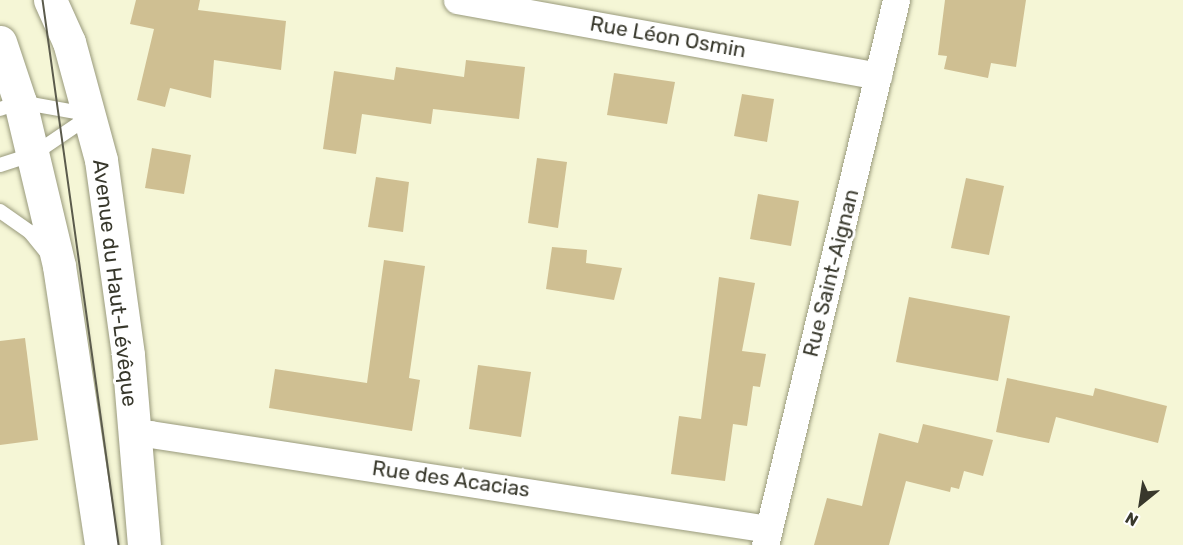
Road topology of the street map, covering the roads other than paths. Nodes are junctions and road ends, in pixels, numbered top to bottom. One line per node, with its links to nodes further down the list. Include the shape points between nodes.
1 (457, 0): 5 (street, Rue Léon Osmin)
2 (896, 0): 5 (street, Rue Saint-Aignan)
3 (58, 9): 7 (main road, Avenue du Haut-Lévêque)
4 (0, 42): 6 (main road)
5 (878, 76): 13 (street, Rue Saint-Aignan)
6 (10, 106): 7 (lane); 8 (main road)
7 (91, 115): 8 (lane); 12 (main road, Avenue du Haut-Lévêque, via 128,355)
8 (34, 154): 9 (lane); 11 (main road)
9 (0, 165)
10 (0, 211): 11 (lane, via 30,232)
11 (59, 266): 14 (main road)
12 (133, 435): 13 (street, Rue des Acacias, via 150,434); 15 (main road, Avenue du Haut-Lévêque)
13 (767, 537)
14 (101, 545)
15 (144, 545)

